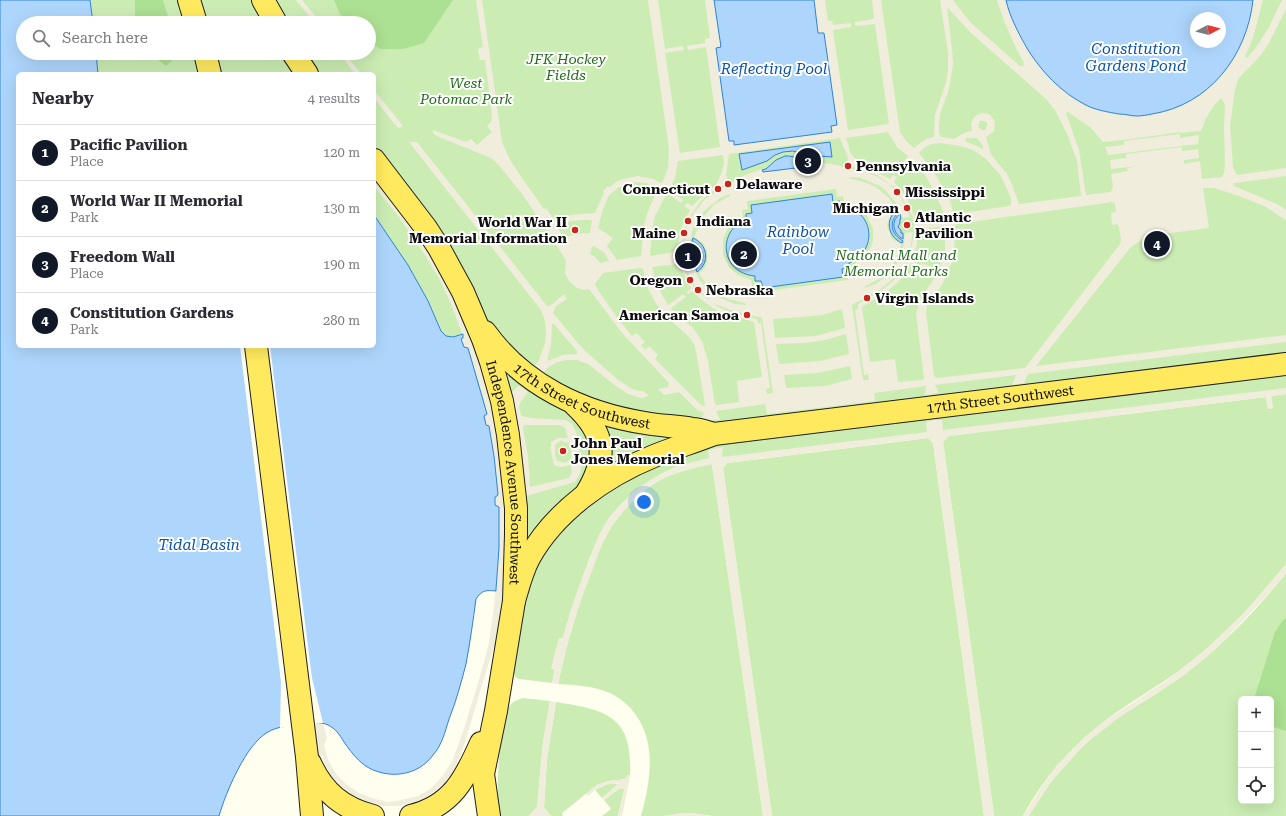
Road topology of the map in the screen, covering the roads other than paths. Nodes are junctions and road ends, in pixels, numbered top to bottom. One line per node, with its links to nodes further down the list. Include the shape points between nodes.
1 (189, 0): 3 (main road)
2 (263, 0): 4 (main road)
3 (194, 16)
4 (272, 16)
5 (207, 60): 7 (main road)
6 (298, 60): 8 (main road)
7 (210, 72)
8 (306, 72)
9 (376, 164): 10 (main road, Independence Avenue Southwest, via 412,208 440,248)
10 (474, 317): 13 (main road, 17th Street Southwest, via 497,348 520,370 547,389); 16 (main road, Independence Avenue Southwest, via 497,385 511,453 516,521)
11 (256, 348): 18 (main road)
12 (1286, 364): 14 (main road, 17th Street Southwest)
13 (572, 402): 14 (main road, 17th Street Southwest, via 623,419); 15 (main road, via 592,424 601,453 594,482)
14 (714, 434): 15 (main road, 17th Street Southwest, via 653,456 617,474)
15 (586, 494): 16 (main road, 17th Street Southwest, via 559,518 538,544 529,559)
16 (514, 601): 17 (main road, Independence Avenue Southwest)
17 (496, 711): 19 (main road, Independence Avenue Southwest); 22 (main road, via 470,768 457,787 439,805)
18 (307, 757): 20 (main road); 21 (main road, via 326,790 351,809)
19 (483, 774): 23 (main road); 24 (main road, Independence Avenue Southwest)
20 (312, 816)
21 (373, 816)
22 (411, 816)
23 (476, 816)
24 (489, 816)

